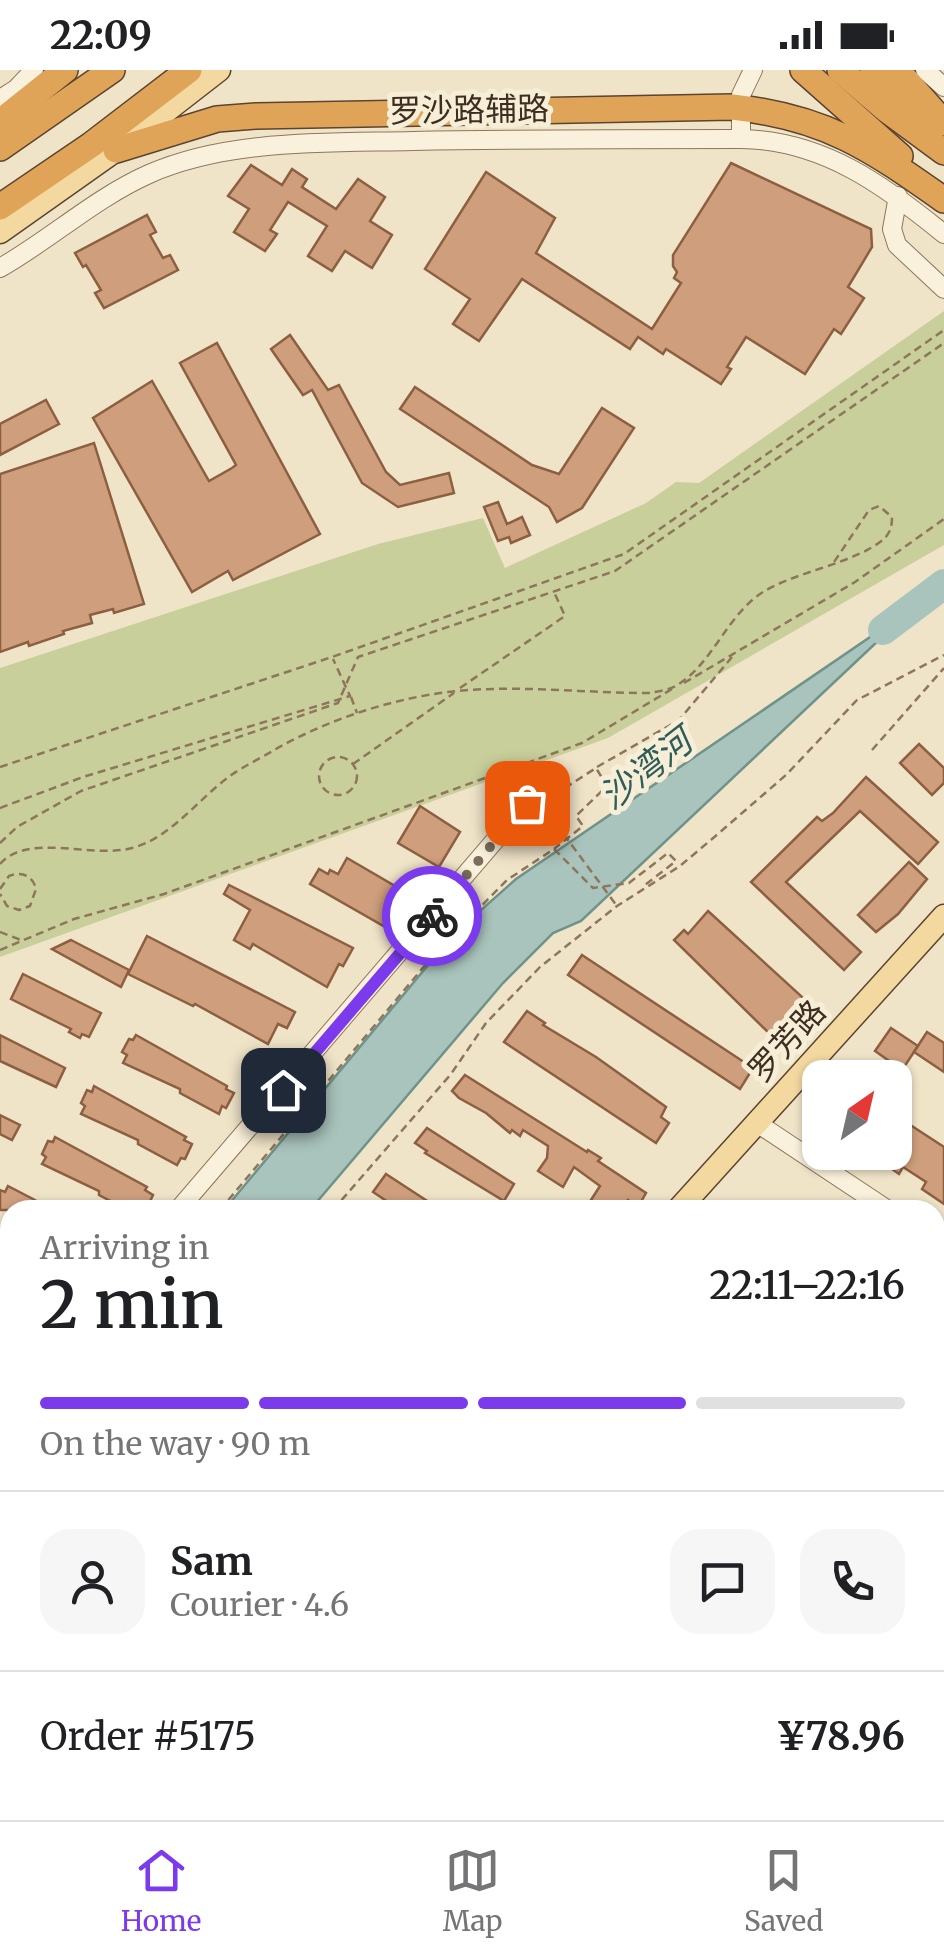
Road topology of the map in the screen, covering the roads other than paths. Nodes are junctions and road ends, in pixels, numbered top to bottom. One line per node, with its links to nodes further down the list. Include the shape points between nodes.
1 (189, 70): 22 (highway)
2 (219, 70): 18 (main road)
3 (753, 70): 15 (street, via 741,96)
4 (806, 70): 21 (highway)
5 (840, 70): 19 (highway)
6 (873, 70): 16 (highway)
7 (898, 70): 14 (highway)
8 (925, 70): 11 (street)
9 (109, 72): 17 (highway)
10 (52, 74): 12 (street); 13 (highway)
11 (944, 87)
12 (0, 99)
13 (0, 122)
14 (944, 123)
15 (741, 139): 20 (street, 罗沙路辅路, via 814,152); 25 (street, 罗沙路辅路, via 342,142 242,150 151,173)
16 (944, 139)
17 (0, 148)
18 (116, 150): 21 (highway, via 217,119 256,116 732,106 833,130); 23 (main road)
19 (944, 152)
20 (898, 196): 24 (street, 罗沙路辅路); 26 (street, via 892,228 897,245)
21 (944, 199)
22 (0, 207)
23 (0, 231): 25 (street)
24 (944, 234)
25 (8, 263)
26 (944, 289)
27 (527, 803): 30 (street)
28 (944, 916): 29 (main road, 罗芳路)
29 (757, 1123): 31 (main road, 罗芳路); 32 (street)
30 (187, 1200)
31 (687, 1200)
32 (873, 1200)

